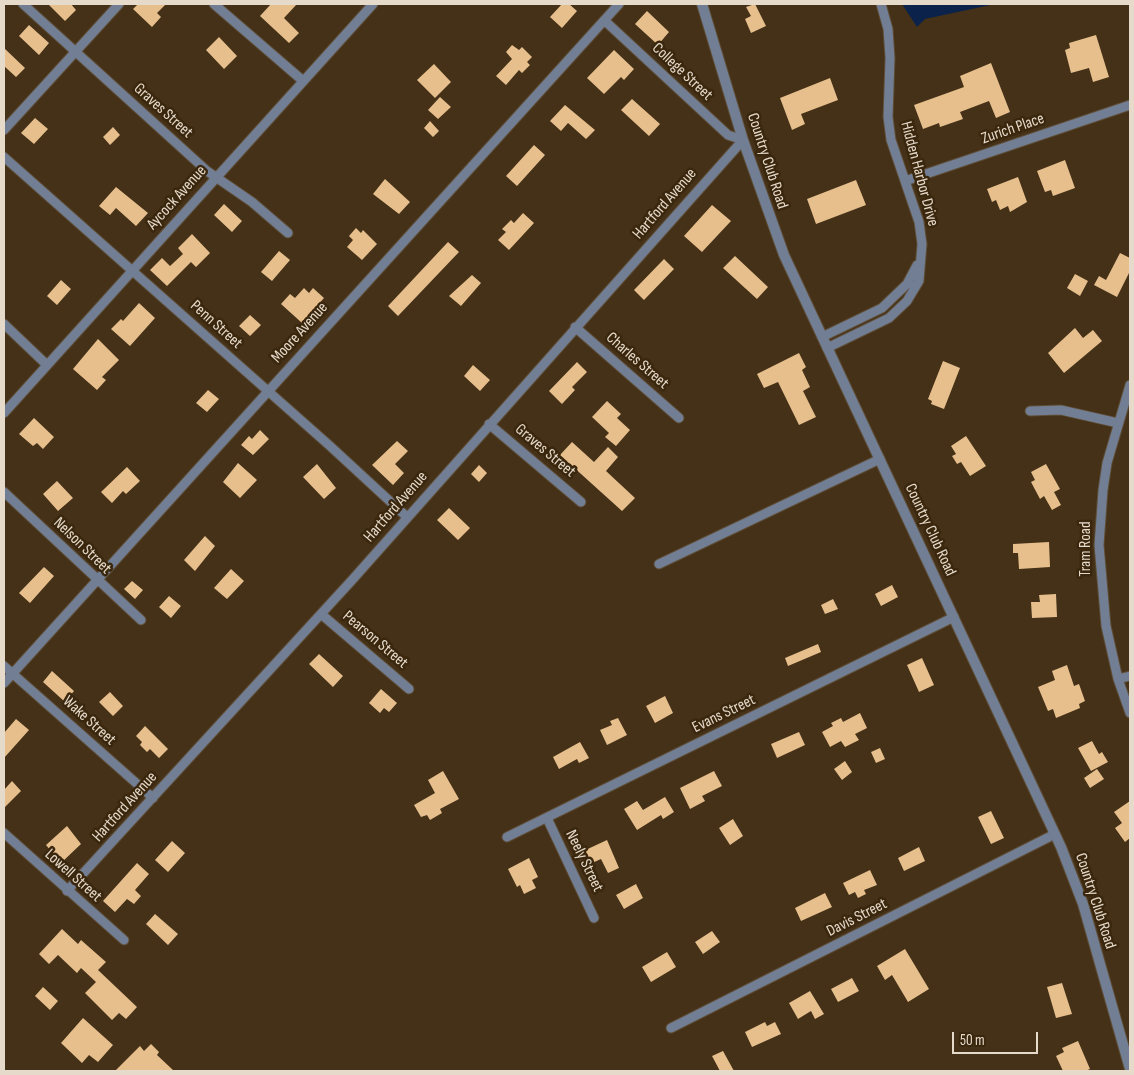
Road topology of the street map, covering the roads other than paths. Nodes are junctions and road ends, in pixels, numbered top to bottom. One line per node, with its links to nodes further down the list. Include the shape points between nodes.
1 (23, 4): 9 (street, Graves Street)
2 (119, 4): 9 (street)
3 (214, 4): 10 (street)
4 (373, 4): 10 (street, Aycock Avenue)
5 (619, 4): 8 (street, Moore Avenue)
6 (702, 4): 13 (street, Country Club Road)
7 (881, 4): 16 (street, Hidden Harbor Drive, via 888,29 891,140)
8 (605, 21): 13 (street, College Street, via 728,135); 26 (street, Moore Avenue)
9 (75, 52): 12 (street); 15 (street, Graves Street)
10 (302, 80): 15 (street, Aycock Avenue)
11 (1130, 105): 16 (street, Zurich Place)
12 (4, 130)
13 (743, 140): 21 (street, Hartford Avenue); 22 (street, Country Club Road, via 784,255)
14 (4, 157): 19 (street, Penn Street)
15 (216, 178): 17 (street, Graves Street, via 252,202); 19 (street, Aycock Avenue)
16 (905, 181): 18 (street, Hidden Harbor Drive, via 919,222 922,244)
17 (288, 234)
18 (919, 263): 22 (street, Hidden Harbor Drive, via 907,284 882,308); 23 (street, Hidden Harbor Drive, via 919,281 907,301 889,318)
19 (132, 270): 24 (street, Aycock Avenue); 26 (street, Penn Street)
20 (4, 324): 24 (street)
21 (575, 328): 29 (street, Charles Street); 31 (street, Hartford Avenue)
22 (822, 337): 23 (street, Country Club Road)
23 (827, 348): 32 (street, Country Club Road)
24 (47, 365): 28 (street, Aycock Avenue)
25 (1130, 384): 30 (street, Tram Road)
26 (267, 392): 35 (street, Penn Street); 37 (street, Moore Avenue)
27 (1030, 411): 30 (street, via 1061,410)
28 (4, 413)
29 (679, 418)
30 (1118, 423): 44 (street, Tram Road, via 1103,490 1099,545 1106,626)
31 (489, 424): 34 (street, Graves Street); 35 (street, Hartford Avenue)
32 (880, 459): 36 (street); 39 (street, Country Club Road)
33 (4, 492): 37 (street, Nelson Street)
34 (581, 502)
35 (407, 516): 38 (street, Hartford Avenue)
36 (659, 564)
37 (96, 580): 40 (street, Nelson Street); 42 (street, Moore Avenue)
38 (321, 614): 46 (street, Pearson Street); 48 (street, Hartford Avenue)
39 (954, 617): 49 (street, Evans Street); 51 (street, Country Club Road)
40 (141, 620)
41 (4, 666): 42 (street, Wake Street)
42 (12, 673): 45 (street, Moore Avenue); 48 (street, Wake Street)
43 (1130, 676): 44 (street)
44 (1118, 679): 47 (street, Tram Road)
45 (4, 682)
46 (409, 689)
47 (1130, 713)
48 (153, 798): 53 (street, Hartford Avenue)
49 (547, 818): 52 (street, Evans Street); 54 (street, Neely Street)
50 (4, 833): 53 (street, Lowell Street)
51 (1056, 834): 56 (street, Davis Street); 57 (street, Country Club Road, via 1083,904)
52 (507, 837)
53 (67, 891): 55 (street, Lowell Street)
54 (594, 918)
55 (124, 940)
56 (671, 1028)
57 (1130, 1069)

